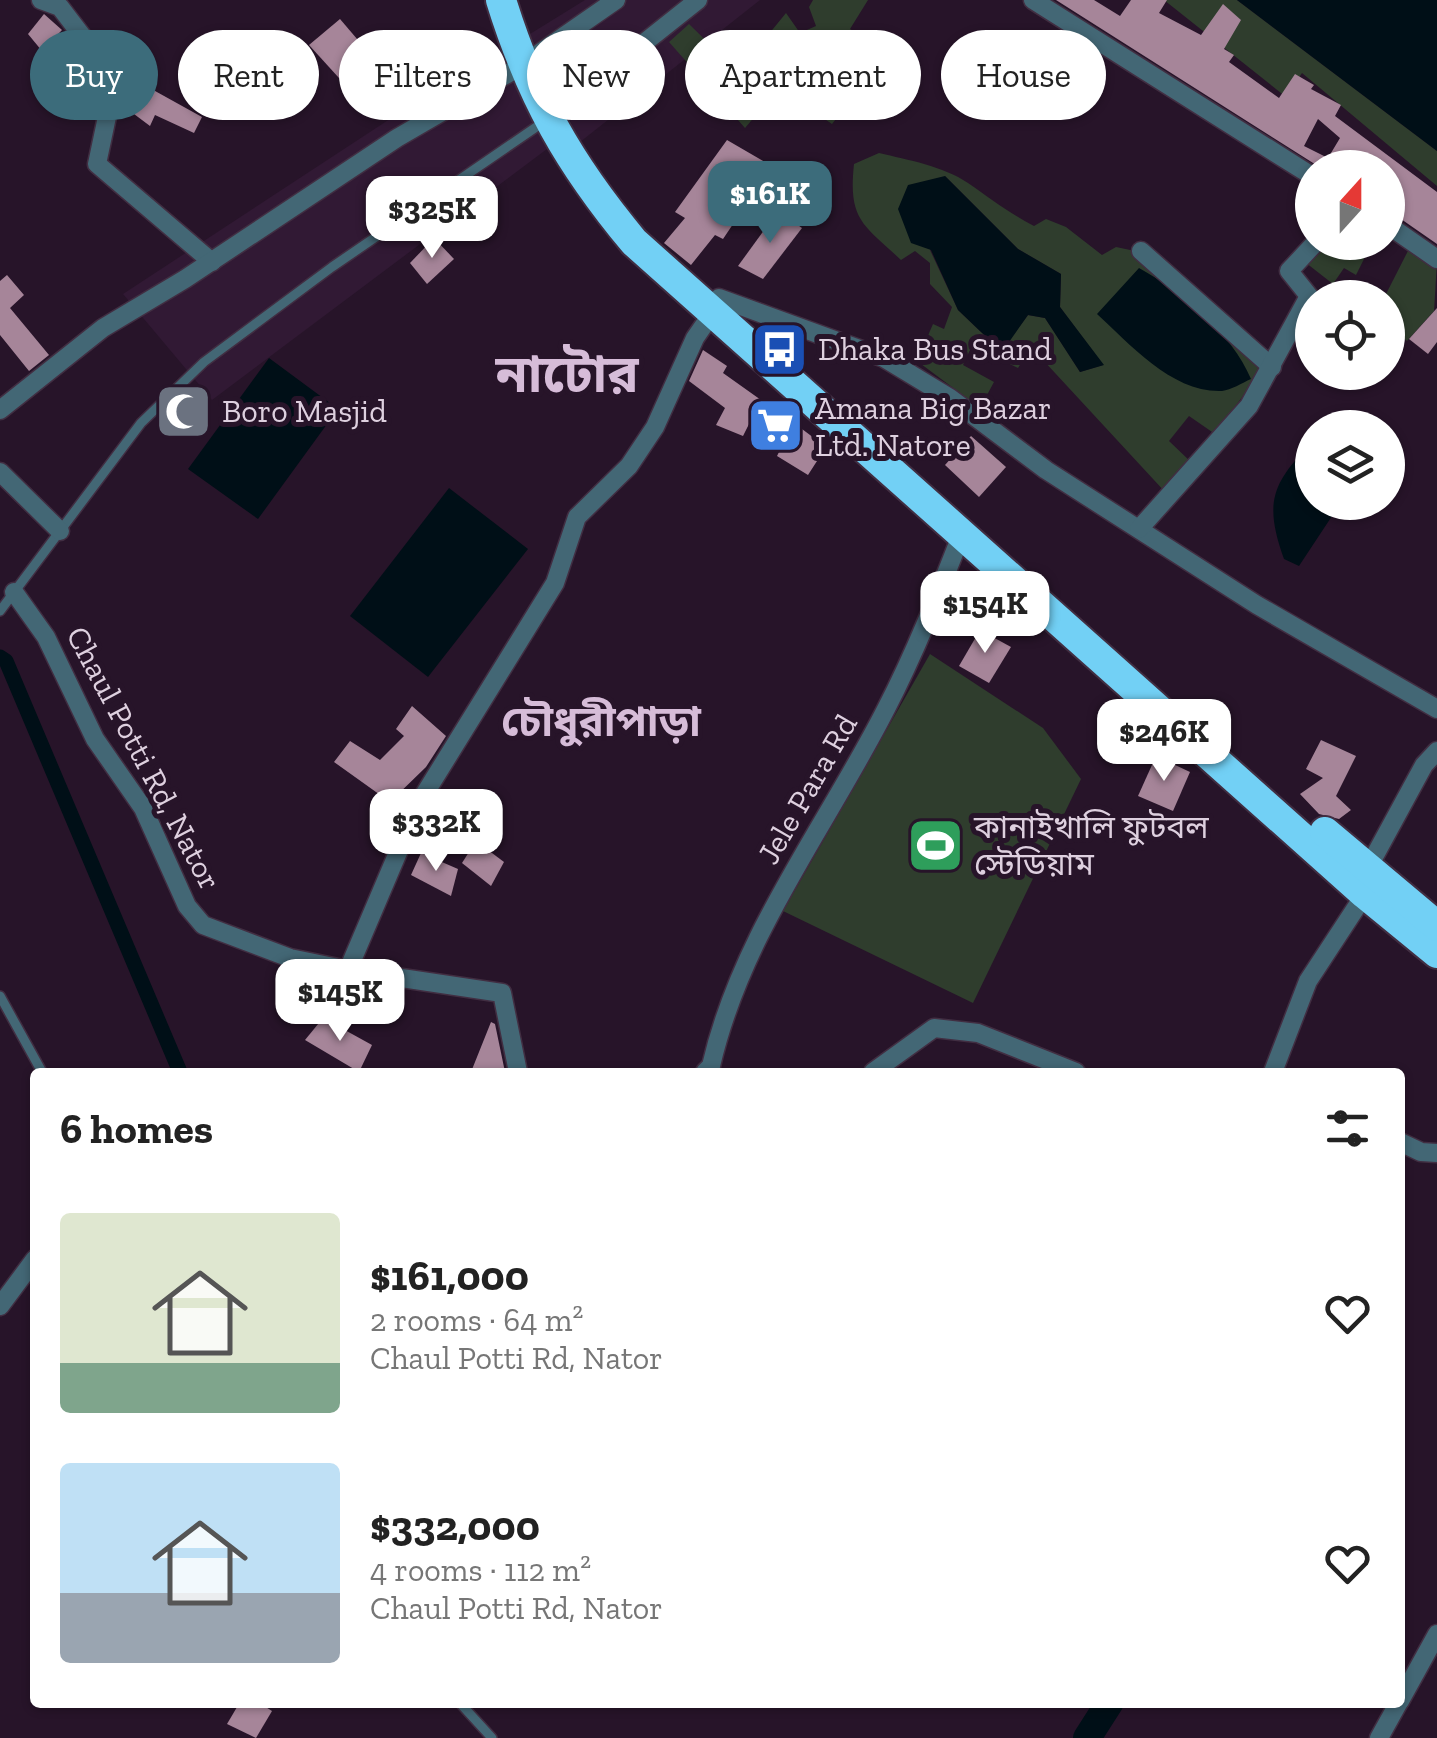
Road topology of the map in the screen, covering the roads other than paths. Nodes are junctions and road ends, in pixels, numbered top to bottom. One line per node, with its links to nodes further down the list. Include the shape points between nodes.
1 (41, 0): 19 (street, via 60,7 115,79 97,164)
2 (501, 0): 10 (highway)
3 (521, 0): 9 (highway)
4 (616, 0): 7 (street)
5 (698, 0): 8 (street)
6 (1033, 0): 14 (street)
7 (573, 30)
8 (660, 30)
9 (527, 46)
10 (527, 57)
11 (527, 62): 19 (street, via 398,138)
12 (546, 120): 25 (lane, via 204,362 141,423)
13 (557, 120): 20 (highway, via 644,231)
14 (1295, 165)
15 (1405, 236): 17 (street)
16 (1141, 251): 21 (street)
17 (1437, 259)
18 (1299, 260): 21 (street, via 1289,270 1309,296)
19 (212, 262): 22 (street, via 102,328)
20 (708, 299): 24 (street, via 884,358); 26 (highway); 31 (highway); 34 (street, via 655,427 629,466 577,518 555,583 419,803)
21 (1272, 367): 24 (street, via 1248,406)
22 (0, 410)
23 (0, 472): 25 (street)
24 (1138, 529): 29 (street)
25 (60, 532): 27 (lane)
26 (962, 533): 31 (highway); 38 (street, Jele Para Rd, via 886,710 752,949 723,1012)
27 (14, 592): 28 (lane); 34 (street, Chaul Potti Rd, Nator, via 46,637 203,925 290,958)
28 (0, 611)
29 (1437, 709)
30 (1437, 751): 31 (street)
31 (1367, 881): 32 (highway); 33 (highway); 41 (street, via 1308,981)
32 (1437, 926)
33 (1437, 953)
34 (348, 970): 37 (street, Chaul Potti Rd, Nator, via 502,993)
35 (0, 996): 36 (lane)
36 (40, 1068)
37 (517, 1068)
38 (714, 1068)
39 (879, 1068): 40 (street, via 934,1028 978,1033)
40 (1066, 1068)
41 (1274, 1068)
42 (1405, 1144): 43 (street)
43 (1437, 1153)
44 (30, 1266): 45 (street)
45 (0, 1306)
46 (1437, 1634): 47 (street)
47 (1405, 1693)
48 (465, 1708): 50 (lane)
49 (1396, 1708): 51 (street)
50 (492, 1738)
51 (1379, 1738)

